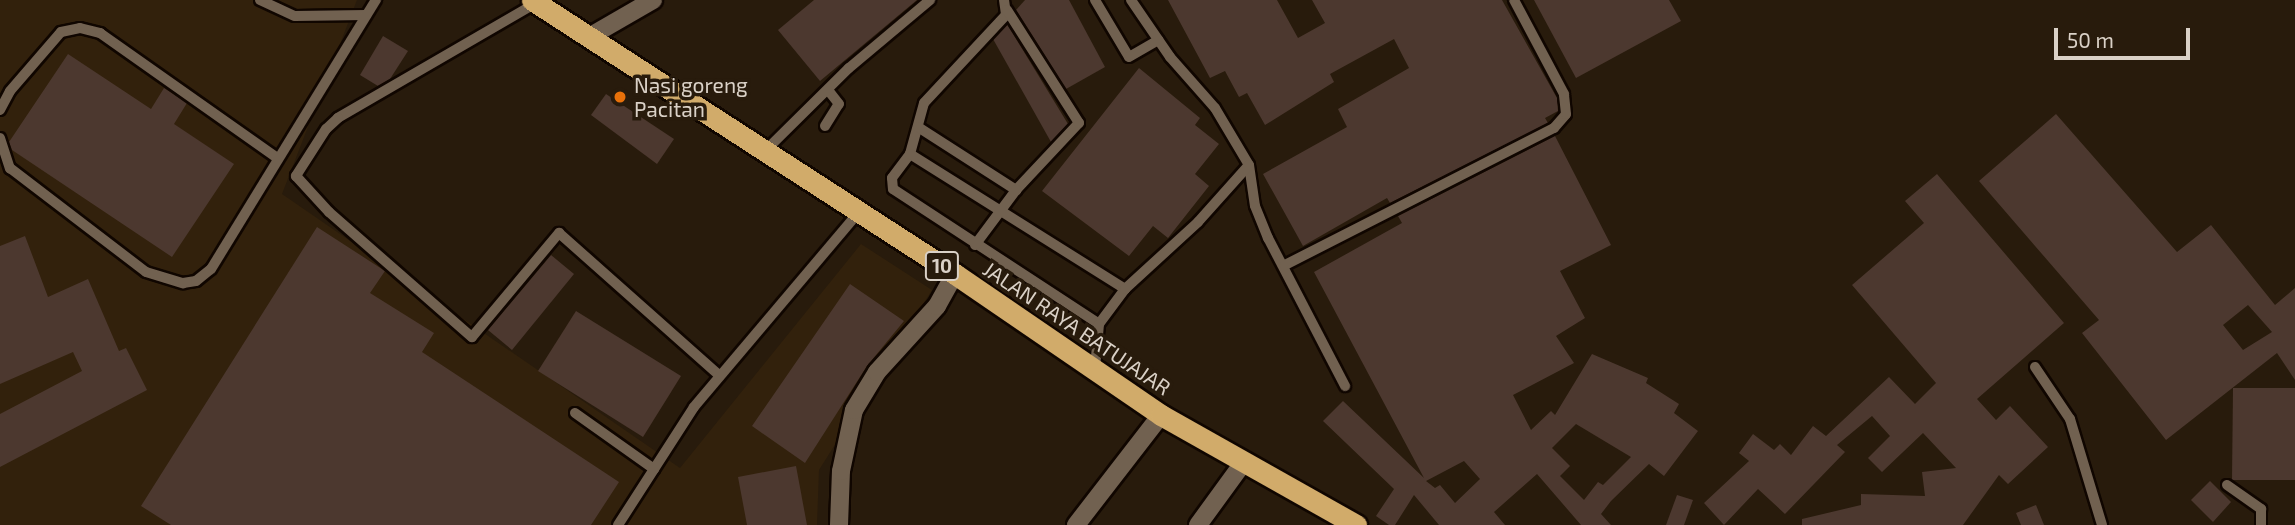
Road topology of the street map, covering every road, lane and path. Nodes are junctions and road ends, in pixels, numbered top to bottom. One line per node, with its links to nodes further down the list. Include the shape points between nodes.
1 (260, 0): 10 (lane, via 295,16)
2 (376, 0): 10 (lane)
3 (653, 0): 11 (street)
4 (930, 0): 13 (lane)
5 (1096, 0): 12 (lane, via 1129,57)
6 (1131, 0): 12 (lane)
7 (1514, 0): 26 (lane, via 1564,94 1566,114 1554,128)
8 (534, 1): 11 (highway, JALAN RAYA BATUJAJAR / 10); 32 (lane, via 338,118 296,176 329,212 472,337 559,233)
9 (1005, 5): 16 (lane, via 924,103); 22 (lane, via 1079,117 1079,123)
10 (366, 16): 20 (lane)
11 (589, 37): 18 (highway, JALAN RAYA BATUJAJAR / 10)
12 (1158, 40): 21 (lane, via 1215,108)
13 (828, 90): 15 (lane, via 839,104); 18 (lane)
14 (0, 110): 20 (lane, via 10,91 61,32 80,28 100,33)
15 (825, 126)
16 (918, 127): 19 (lane); 22 (lane)
17 (0, 138): 20 (lane, via 10,168 146,272 183,284 197,281 211,270)
18 (763, 153): 24 (highway, JALAN RAYA BATUJAJAR / 10)
19 (910, 155): 23 (lane); 25 (lane, via 892,177 892,189)
20 (276, 157)
21 (1249, 165): 26 (lane, via 1255,206); 28 (lane, via 1198,222)
22 (1016, 190): 23 (lane)
23 (999, 210): 25 (lane); 28 (lane)
24 (859, 212): 27 (highway, JALAN RAYA BATUJAJAR / 10); 32 (lane)
25 (975, 245): 29 (lane)
26 (1285, 265): 33 (lane)
27 (955, 274): 31 (highway, JALAN RAYA BATUJAJAR / 10); 40 (street, via 937,306 877,372 854,410 843,459)
28 (1125, 289): 29 (lane)
29 (1099, 324): 31 (lane)
30 (2035, 366): 44 (lane, via 2070,419)
31 (1095, 370): 35 (highway, JALAN RAYA BATUJAJAR / 10)
32 (720, 376): 37 (lane)
33 (1345, 386)
34 (575, 412): 37 (lane)
35 (1161, 415): 36 (highway, JALAN RAYA BATUJAJAR / 10); 41 (street)
36 (1243, 463): 42 (street); 43 (highway, JALAN RAYA BATUJAJAR / 10)
37 (654, 469): 39 (lane)
38 (2227, 485): 45 (lane, via 2261,509)
39 (618, 525)
40 (839, 525)
41 (1076, 525)
42 (1198, 525)
43 (1356, 525)
44 (2102, 525)
45 (2261, 525)

